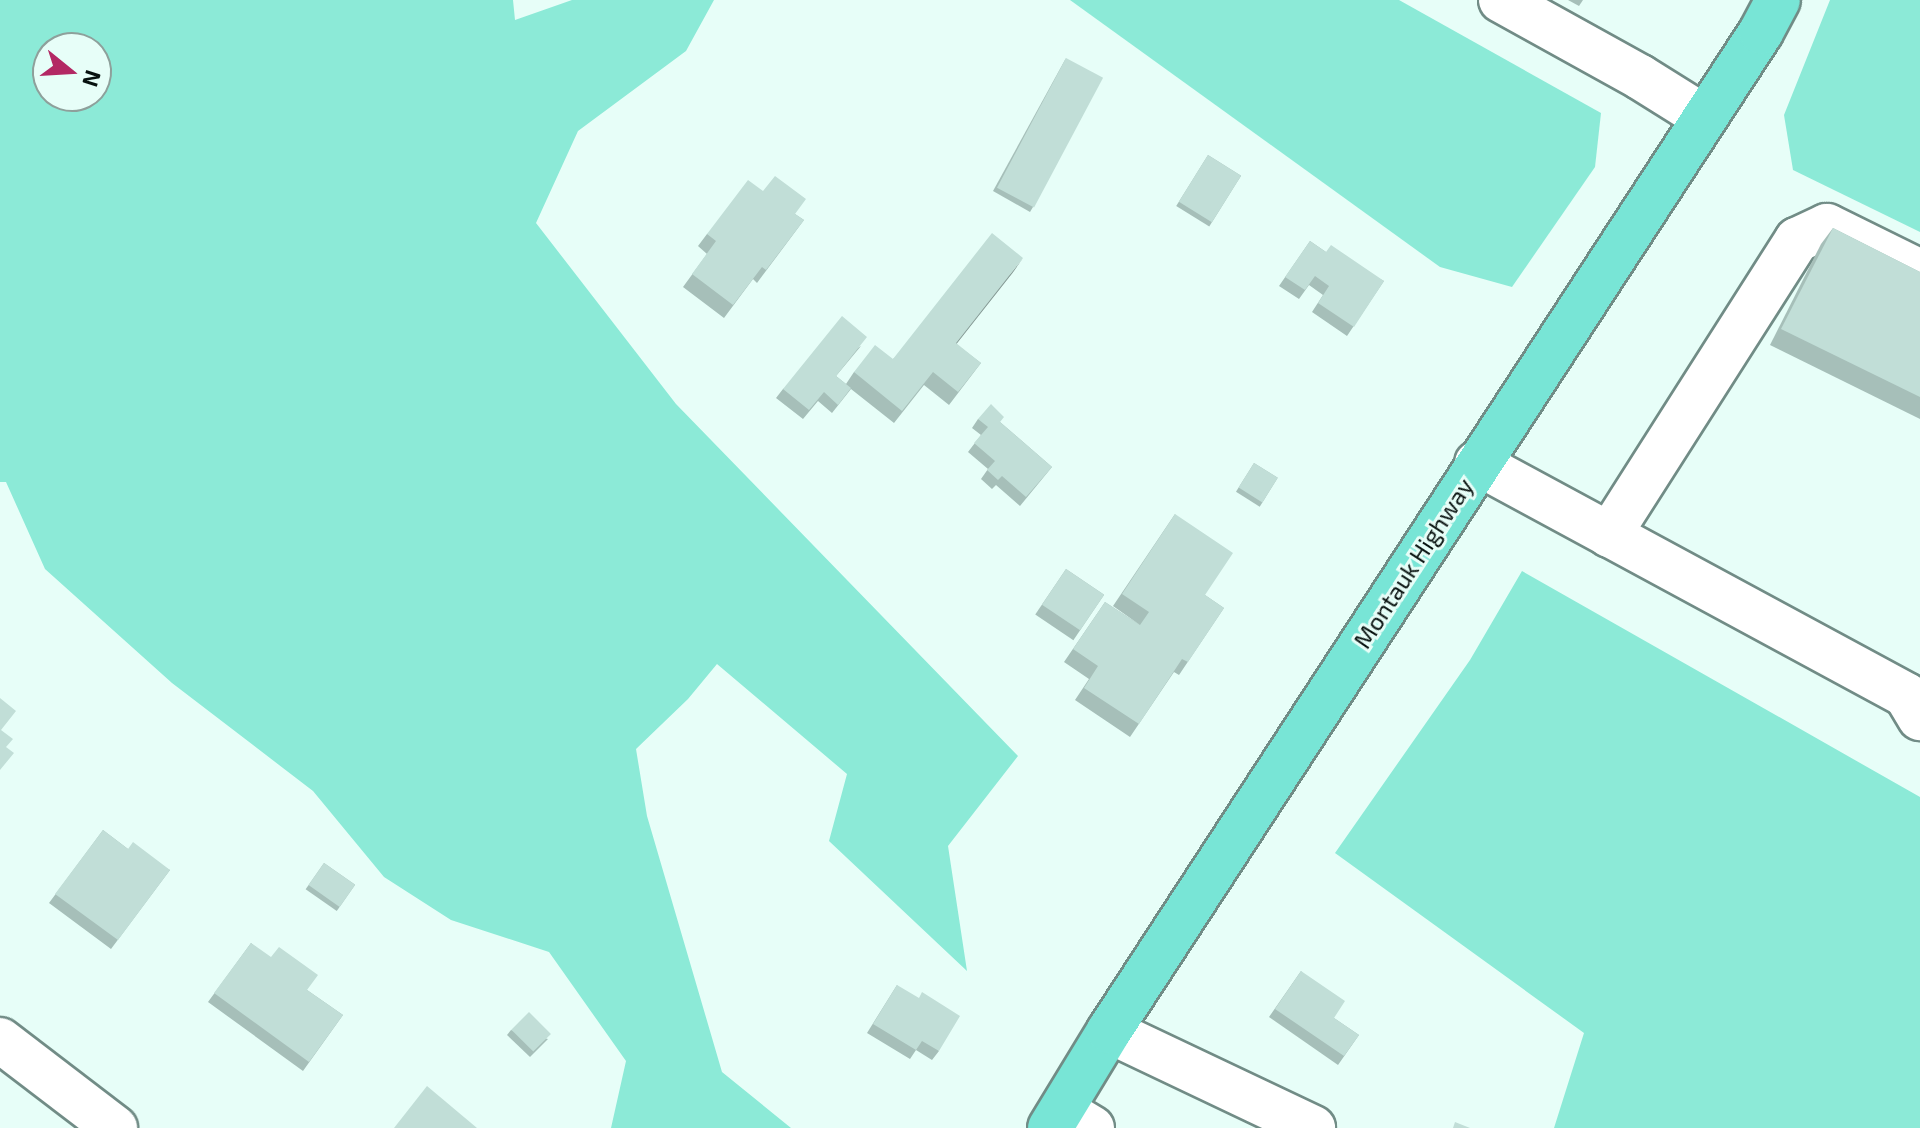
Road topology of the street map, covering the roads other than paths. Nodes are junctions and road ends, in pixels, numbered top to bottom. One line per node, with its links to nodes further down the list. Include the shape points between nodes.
1 (1501, 0): 3 (street)
2 (1778, 0): 3 (main road, Montauk Highway)
3 (1704, 117): 5 (main road, Montauk Highway)
4 (1920, 272): 6 (street, via 1827,226 1797,240)
5 (1477, 463): 6 (street); 8 (main road, Montauk Highway)
6 (1609, 535): 7 (street, via 1906,695)
7 (1920, 718)
8 (1109, 1031): 10 (main road, Montauk Highway); 12 (street)
9 (0, 1040): 11 (street)
10 (1068, 1122)
11 (115, 1128)
12 (1313, 1128)

